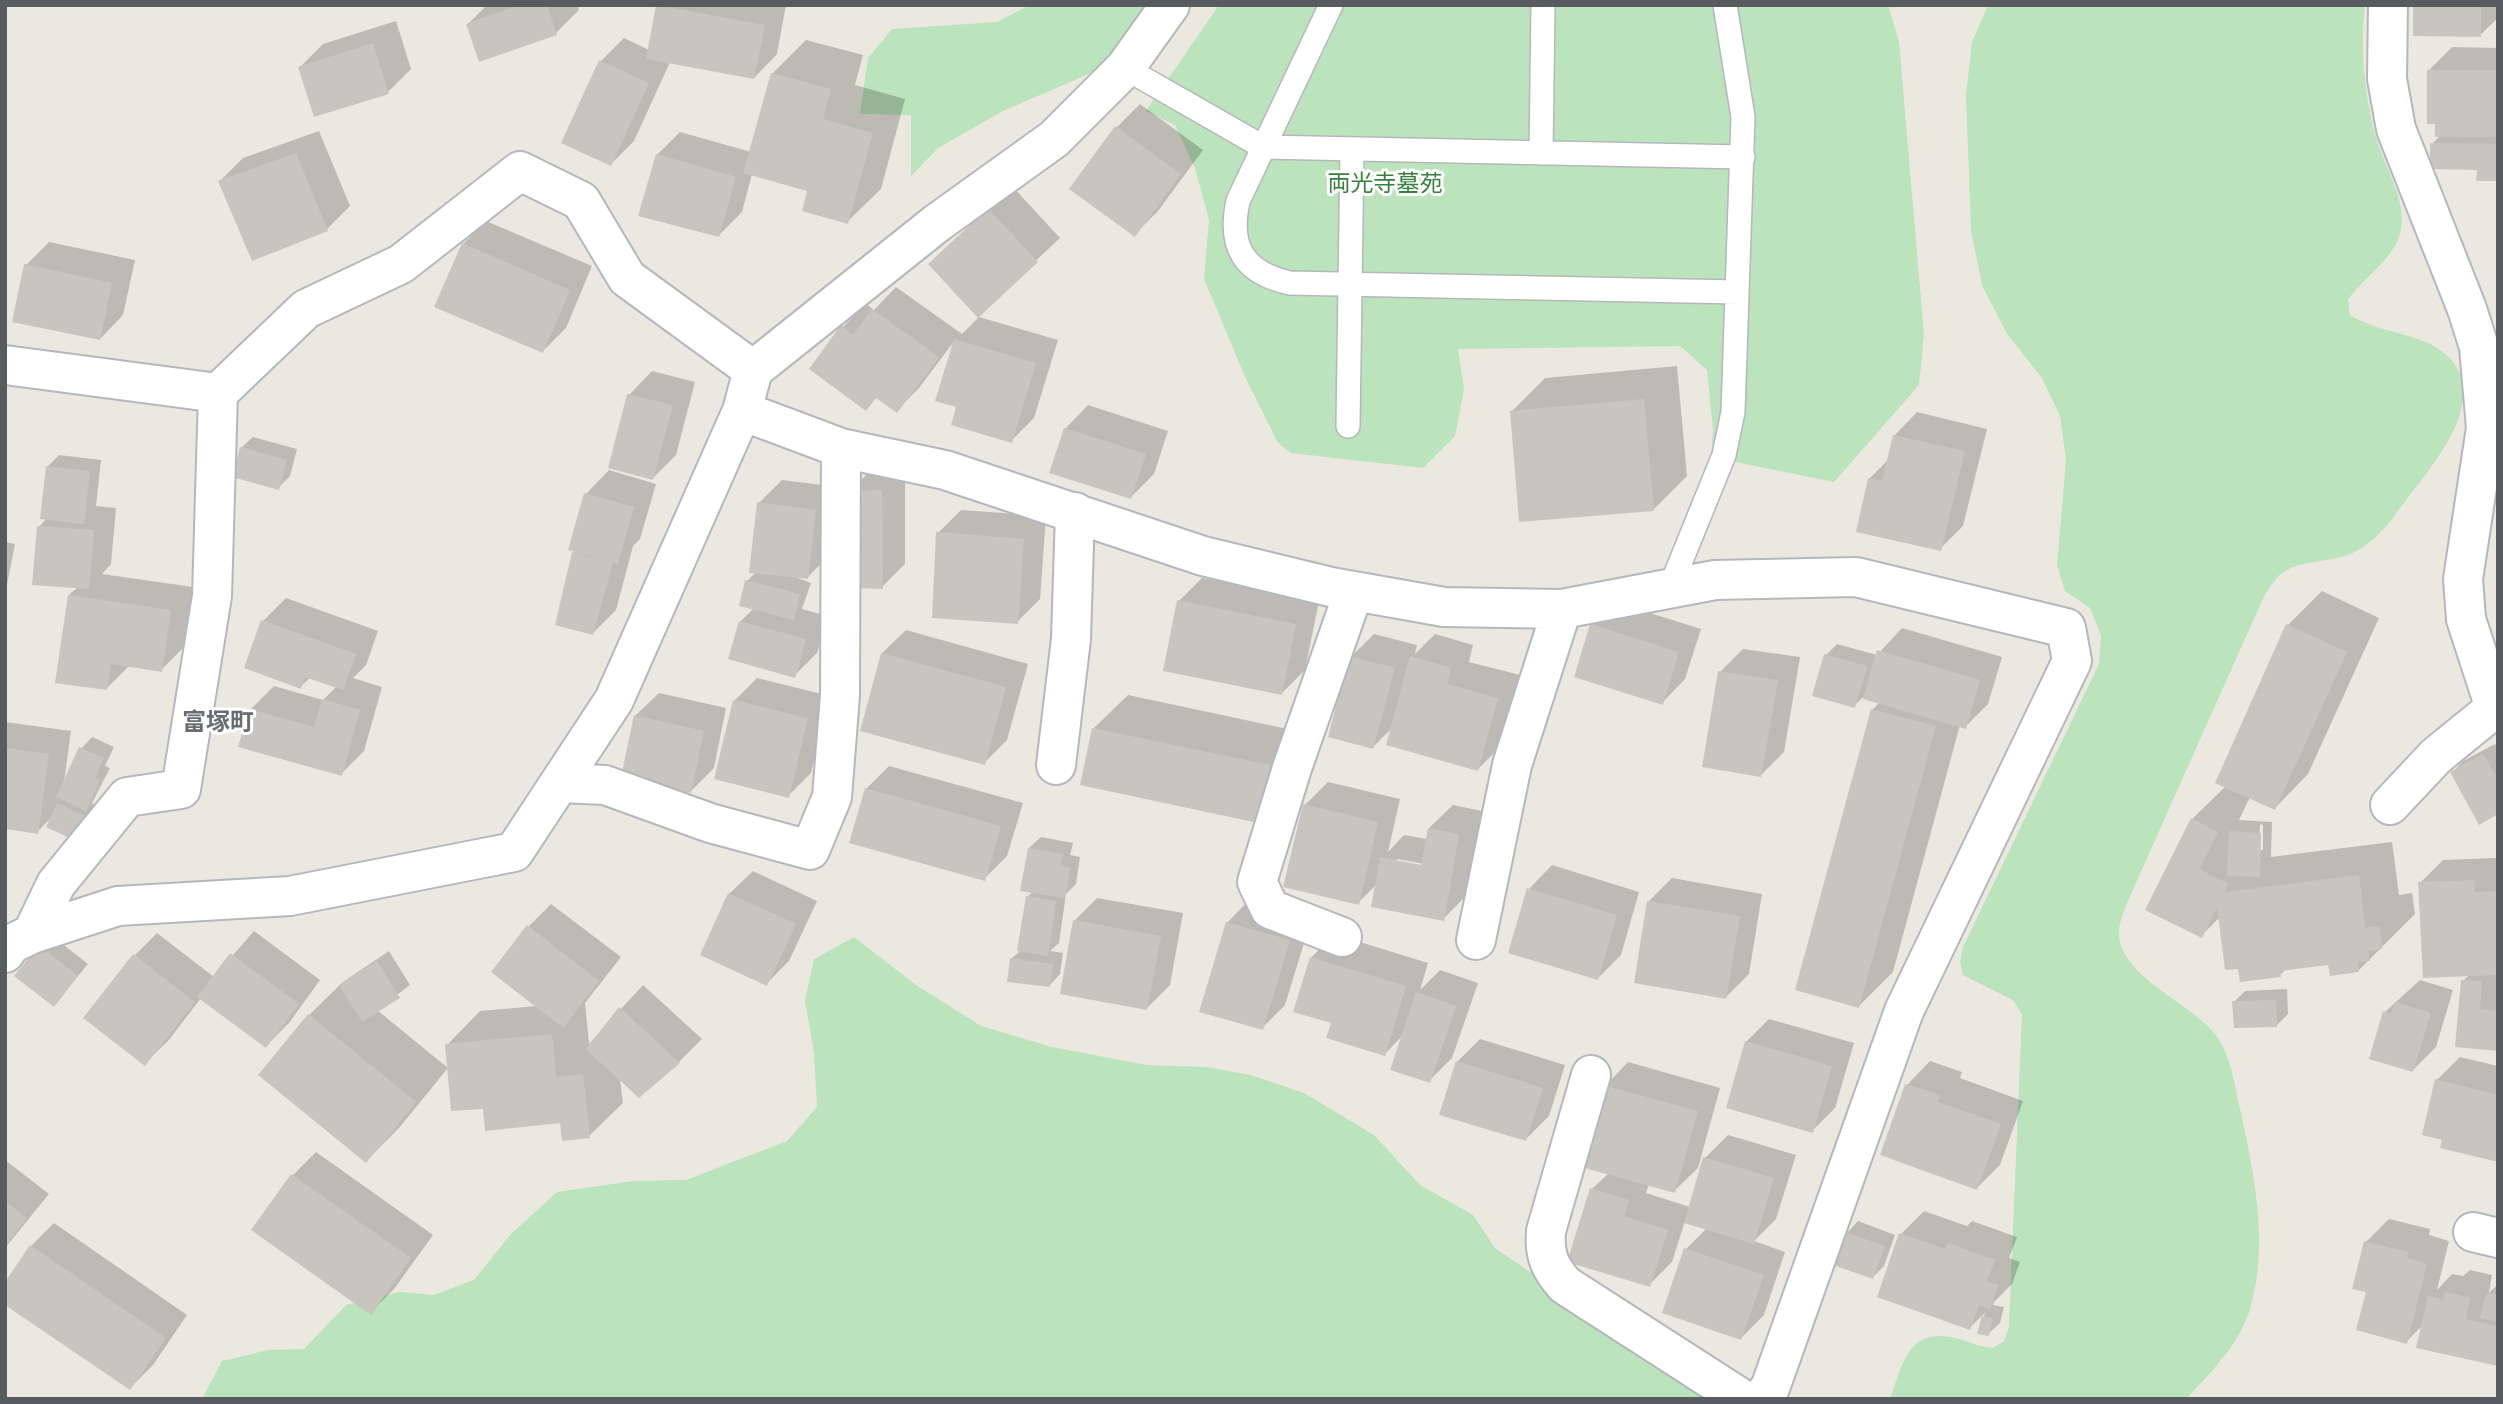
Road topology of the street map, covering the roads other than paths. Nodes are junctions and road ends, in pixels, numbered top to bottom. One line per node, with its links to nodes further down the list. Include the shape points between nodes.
1 (1170, 5): 6 (street)
2 (1331, 5): 7 (lane)
3 (1543, 5): 9 (lane)
4 (1725, 5): 10 (lane, via 1741,92)
5 (2388, 5): 23 (street, via 2387,79 2396,129 2467,309 2481,360 2486,428 2463,579 2466,619)
6 (1125, 68): 7 (lane); 14 (street, via 1055,139 937,223)
7 (1263, 147): 8 (lane); 11 (lane, via 1233,223 1237,246 1249,265 1268,278 1290,283)
8 (1352, 149): 9 (lane); 11 (lane)
9 (1541, 153): 10 (lane)
10 (1743, 157): 12 (lane)
11 (1350, 284): 12 (lane); 17 (lane)
12 (1737, 292): 20 (lane, via 1730,434)
13 (5, 365): 15 (street)
14 (753, 370): 15 (street, via 627,278 581,201 520,171 401,264 306,309); 16 (street)
15 (218, 393): 29 (street, via 212,596 181,789 127,797 56,884)
16 (742, 411): 18 (street); 25 (street, via 614,700)
17 (1348, 426)
18 (841, 448): 19 (street, via 945,470); 25 (street, via 840,695 832,797 810,850 709,823 605,785)
19 (1075, 512): 21 (street, via 1203,556); 24 (street, via 1070,639)
20 (1670, 588): 22 (street); 32 (street, via 1715,580 1856,577 2066,628 2073,661 1904,1011 1770,1388)
21 (1354, 591): 22 (street, via 1444,607); 27 (street, via 1257,882 1270,909)
22 (1562, 609): 28 (street, via 1511,765)
23 (2496, 708): 26 (street, via 2436,756)
24 (1055, 765)
25 (560, 783): 29 (street, via 514,852 290,896 118,906)
26 (2390, 805)
27 (1342, 937)
28 (1476, 940)
29 (19, 943)
30 (1591, 1075): 31 (street, via 1546,1231 1544,1251 1551,1270 1565,1284)
31 (1742, 1399)
32 (1761, 1399)

